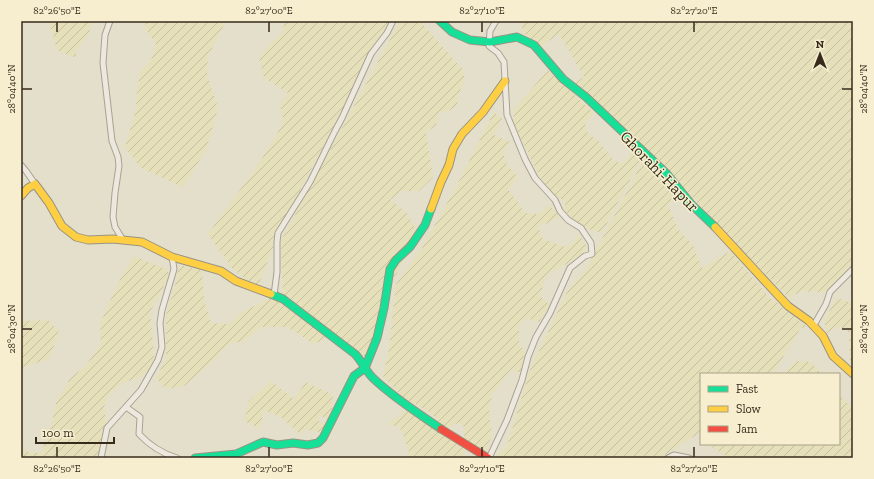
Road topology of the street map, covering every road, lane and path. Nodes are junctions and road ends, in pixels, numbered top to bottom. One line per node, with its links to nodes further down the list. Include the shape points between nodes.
1 (110, 21): 10 (street, via 104,40 103,63 112,141 119,166 113,217)
2 (393, 21): 13 (street, via 371,54 310,182 278,233)
3 (440, 21): 5 (street, Ghorahi-Hapur, via 452,32 470,40)
4 (496, 21): 5 (street, via 490,30)
5 (490, 42): 6 (street, via 489,46 504,62); 14 (street, Ghorahi-Hapur, via 517,37 534,45 563,79 586,97 667,174 692,205 788,306)
6 (505, 81): 15 (street, via 483,112 462,134 453,149 425,225 390,269 377,338); 21 (street, via 507,115 525,159 535,178 555,200 560,211 581,228 591,243 592,254 585,256 570,268 536,337 507,420)
7 (21, 166): 8 (street)
8 (35, 184): 9 (street); 10 (street, via 62,226 76,238)
9 (21, 196)
10 (123, 240): 11 (street, via 142,242)
11 (172, 257): 13 (street, via 221,271 236,281); 17 (street, via 174,269 160,323 162,347 158,360 141,390)
12 (853, 269): 14 (street, via 830,292)
13 (274, 295): 15 (street, via 283,299 355,354)
14 (814, 325): 16 (street, Ghorahi-Hapur, via 833,356)
15 (366, 368): 20 (street, via 354,376 323,438 318,443 277,445 263,442 236,454); 21 (street, via 393,396)
16 (853, 374)
17 (126, 407): 18 (street, via 106,428); 19 (street, via 140,417 139,434 149,444)
18 (101, 458)
19 (177, 458)
20 (195, 458)
21 (488, 458)
22 (668, 458): 23 (street, via 674,455)
23 (689, 458)

